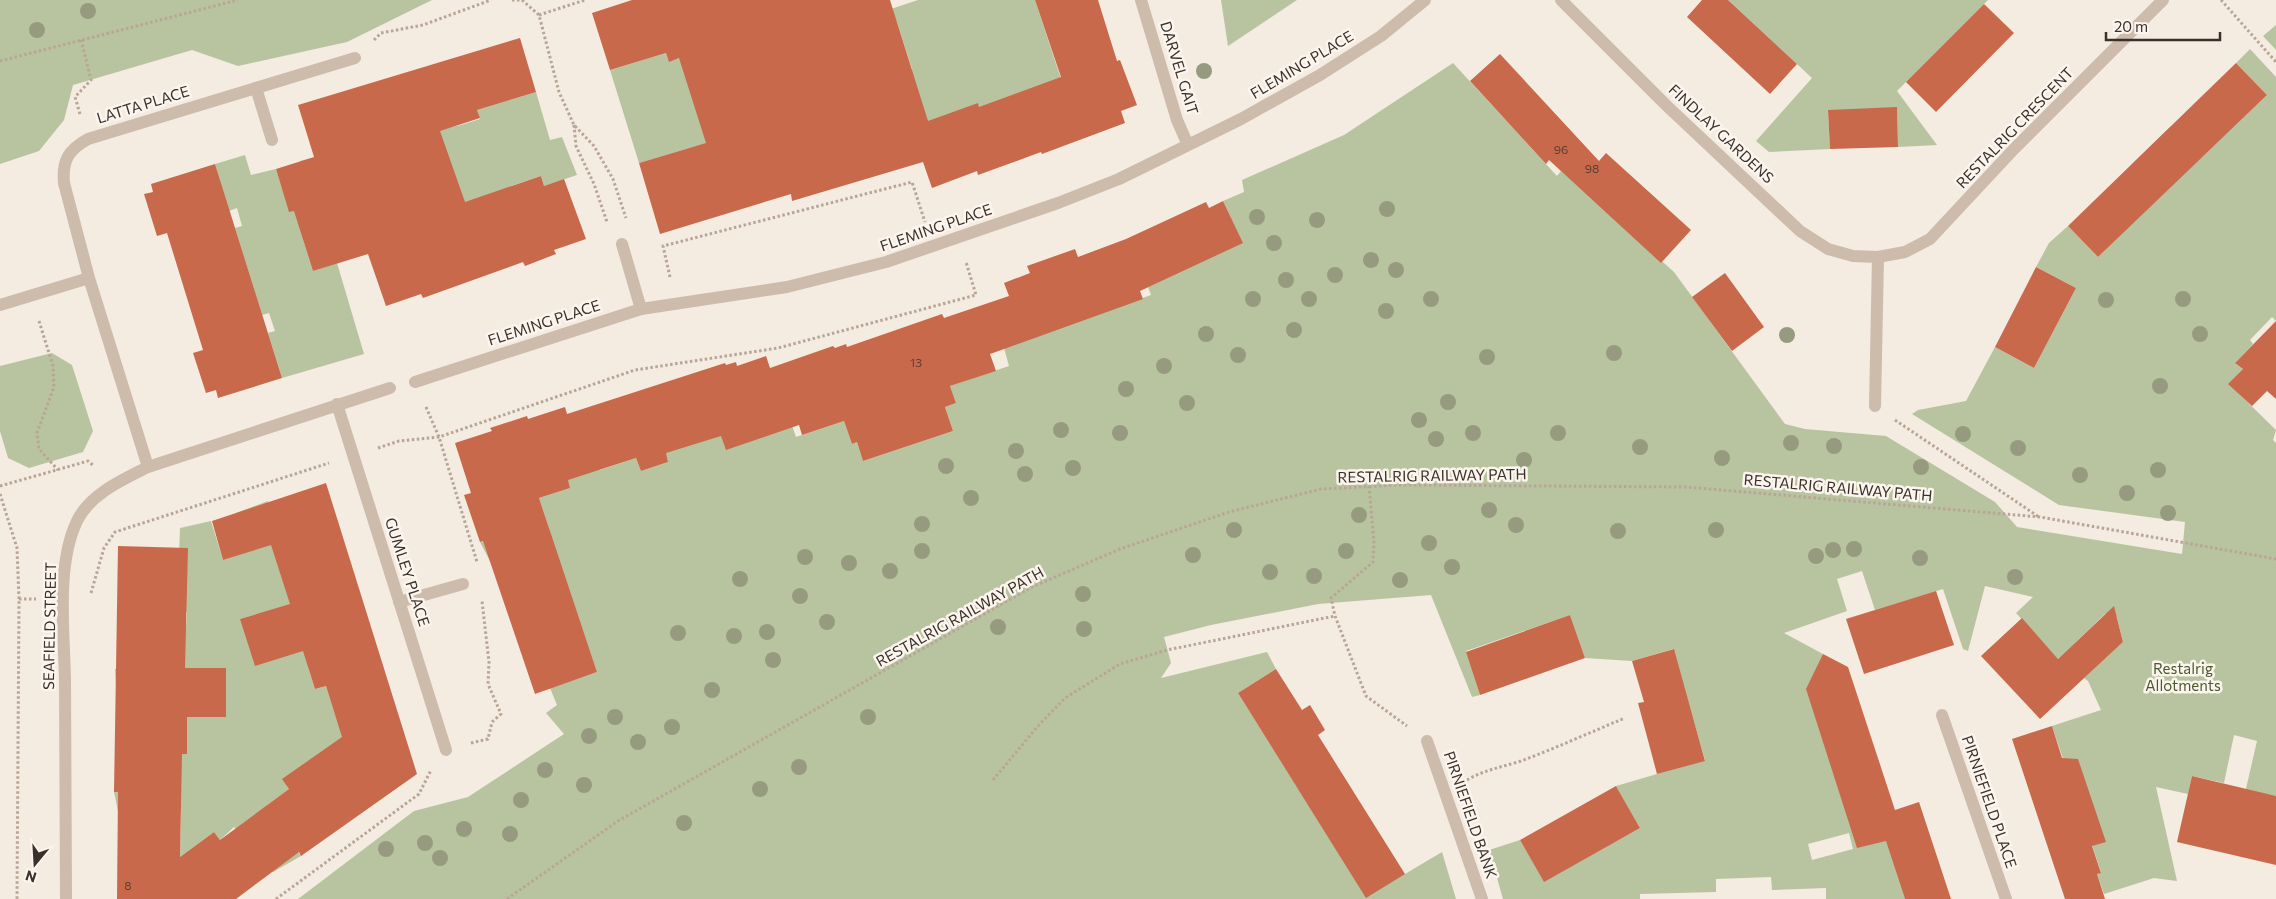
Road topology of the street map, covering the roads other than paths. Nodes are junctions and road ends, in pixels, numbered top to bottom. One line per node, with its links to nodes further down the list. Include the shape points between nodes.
1 (1141, 0): 8 (street, DARVEL GAIT, via 1176,120)
2 (1425, 0): 8 (street, FLEMING PLACE, via 1381,36 1320,75)
3 (1561, 0): 10 (street, FINDLAY GARDENS, via 1667,106 1800,231 1828,249 1853,256)
4 (2163, 0): 10 (street, RESTALRIG CRESCENT, via 2013,150 1930,239 1905,252)
5 (355, 58): 6 (street, LATTA PLACE)
6 (256, 88): 7 (street); 11 (street, LATTA PLACE, via 88,139 66,156 64,183)
7 (272, 140)
8 (1188, 145): 13 (street, FLEMING PLACE, via 1119,179 1058,203 886,262 787,287)
9 (622, 244): 13 (street)
10 (1878, 257): 17 (street)
11 (89, 278): 12 (street); 18 (street, LATTA PLACE)
12 (0, 305)
13 (642, 309): 14 (street, FLEMING PLACE)
14 (415, 382)
15 (390, 388): 16 (street, SEAFIELD STREET)
16 (337, 404): 18 (street, SEAFIELD STREET); 20 (street, GUMLEY PLACE)
17 (1875, 406)
18 (148, 468): 24 (street, SEAFIELD STREET, via 116,482 92,501 78,520 67,549 64,600)
19 (463, 584): 20 (street)
20 (399, 602): 23 (street, GUMLEY PLACE)
21 (1942, 715): 26 (street, PIRNIEFIELD PLACE)
22 (1427, 741): 25 (street, PIRNIEFIELD BANK)
23 (446, 750)
24 (66, 899)
25 (1482, 899)
26 (2006, 899)

